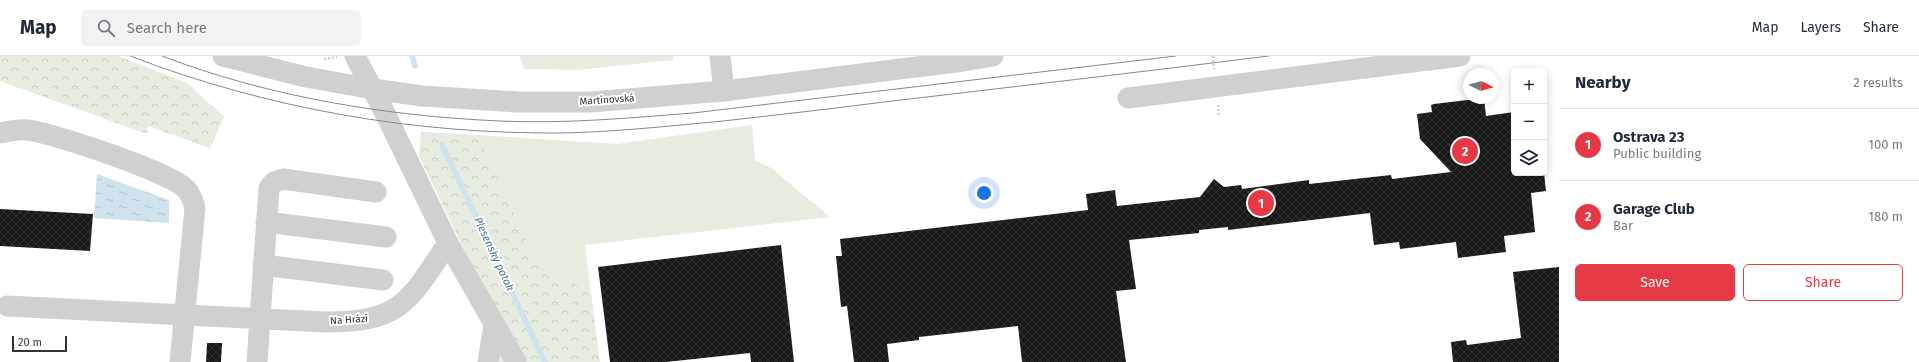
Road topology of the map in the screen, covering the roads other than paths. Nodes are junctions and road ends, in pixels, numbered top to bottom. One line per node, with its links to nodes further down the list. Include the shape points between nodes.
1 (223, 56): 6 (street, Martinovská, via 306,77)
2 (720, 56): 7 (street)
3 (993, 56): 7 (street, Martinovská)
4 (1460, 56): 8 (street)
5 (355, 58): 6 (street)
6 (373, 89): 7 (street, Martinovská, via 422,96 518,102 592,102); 13 (street)
7 (724, 91)
8 (1128, 98)
9 (0, 133): 17 (street, via 28,130 63,138 166,176 187,189 195,208)
10 (376, 192): 11 (street, via 283,179 274,182 269,188)
11 (266, 222): 12 (street); 14 (street)
12 (386, 237)
13 (448, 243): 18 (street, Na Hrázi, via 416,291 392,311 376,318 345,322); 19 (street)
14 (263, 265): 15 (street); 18 (street)
15 (383, 280)
16 (8, 306): 17 (street, Na Hrázi)
17 (186, 315): 18 (street, Na Hrázi); 20 (street)
18 (260, 318): 21 (street)
19 (494, 325): 22 (street); 23 (street)
20 (180, 362)
21 (257, 362)
22 (488, 362)
23 (516, 362)

